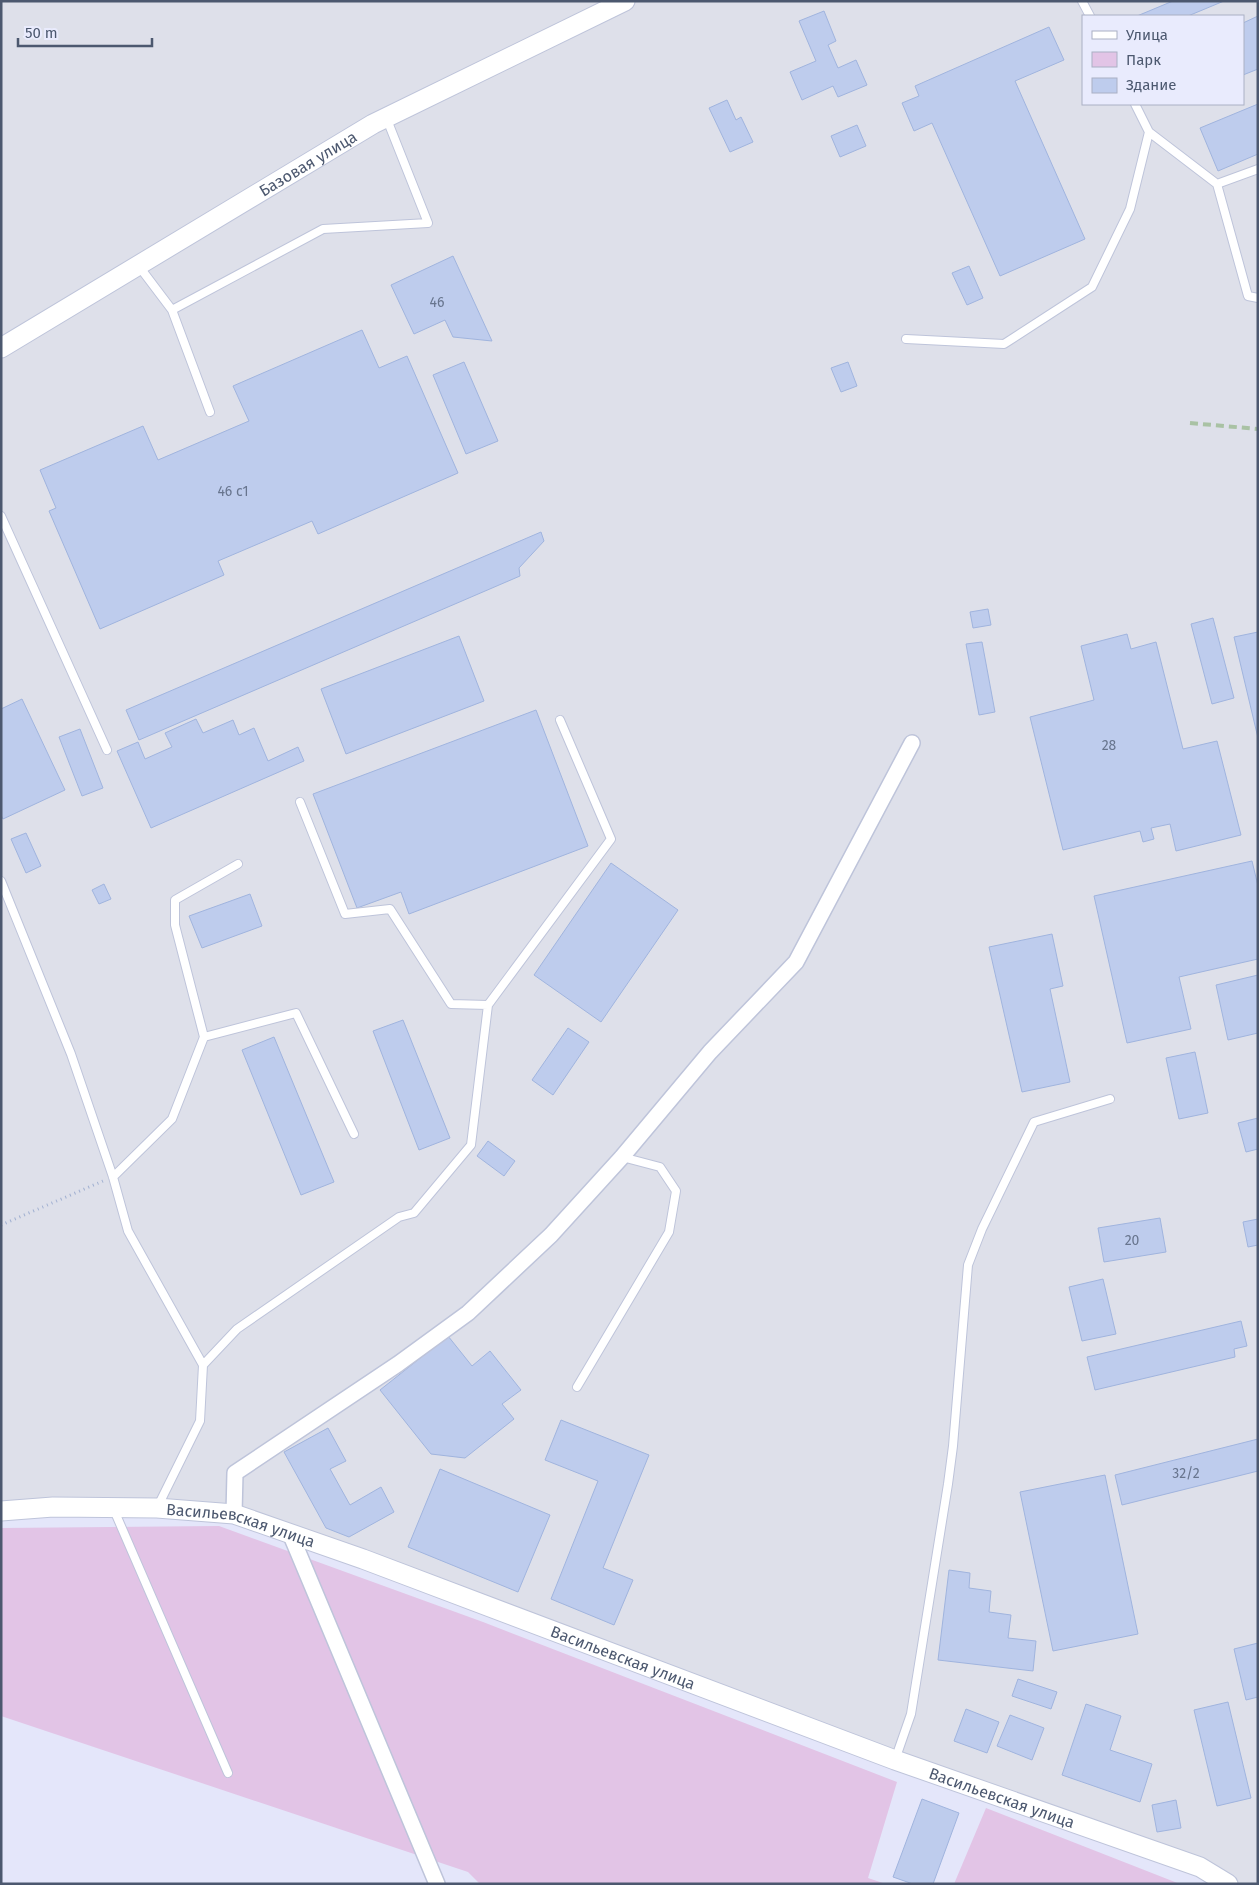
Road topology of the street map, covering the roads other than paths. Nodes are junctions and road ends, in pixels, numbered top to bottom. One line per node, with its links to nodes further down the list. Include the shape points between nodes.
1 (625, 1): 5 (street, Базовая улица)
2 (1082, 1): 3 (lane)
3 (1089, 15)
4 (1136, 105): 6 (lane)
5 (386, 117): 9 (street, Базовая улица); 11 (lane, via 428,223 323,230)
6 (1149, 132): 8 (lane); 12 (lane, via 1130,209 1092,287 1004,344)
7 (1258, 169): 8 (lane)
8 (1217, 184): 10 (lane, via 1248,296)
9 (138, 265): 11 (lane); 13 (street, Базовая улица)
10 (1258, 298)
11 (172, 310): 14 (lane)
12 (906, 339)
13 (1, 348)
14 (210, 412)
15 (1, 516): 18 (lane)
16 (560, 720): 22 (lane, via 611,840)
17 (912, 743): 26 (street, via 796,962 710,1052)
18 (107, 750)
19 (300, 802): 22 (lane, via 344,914 390,909 451,1004)
20 (238, 864): 23 (lane, via 175,900 175,925)
21 (1, 881): 27 (lane, via 71,1054)
22 (488, 1005): 28 (lane, via 471,1145 414,1213 399,1217 237,1329)
23 (204, 1036): 25 (lane, via 296,1013); 27 (lane, via 172,1119)
24 (1110, 1099): 35 (lane, via 1034,1122 968,1265 948,1484 911,1714)
25 (354, 1134)
26 (622, 1156): 29 (lane, via 660,1167 676,1191 669,1232); 33 (street, via 550,1235 468,1312 398,1364 235,1473)
27 (113, 1177): 28 (lane, via 128,1231)
28 (203, 1365): 31 (lane, via 200,1420)
29 (577, 1387)
30 (113, 1508): 31 (street, Васильевская улица); 32 (street, Васильевская улица); 36 (lane)
31 (157, 1508): 33 (street, Васильевская улица)
32 (1, 1511)
33 (234, 1514): 34 (street, Васильевская улица)
34 (290, 1533): 35 (street, Васильевская улица); 37 (street)
35 (895, 1760): 38 (street, Васильевская улица, via 1200,1867)
36 (228, 1773)
37 (437, 1884)
38 (1228, 1884)

